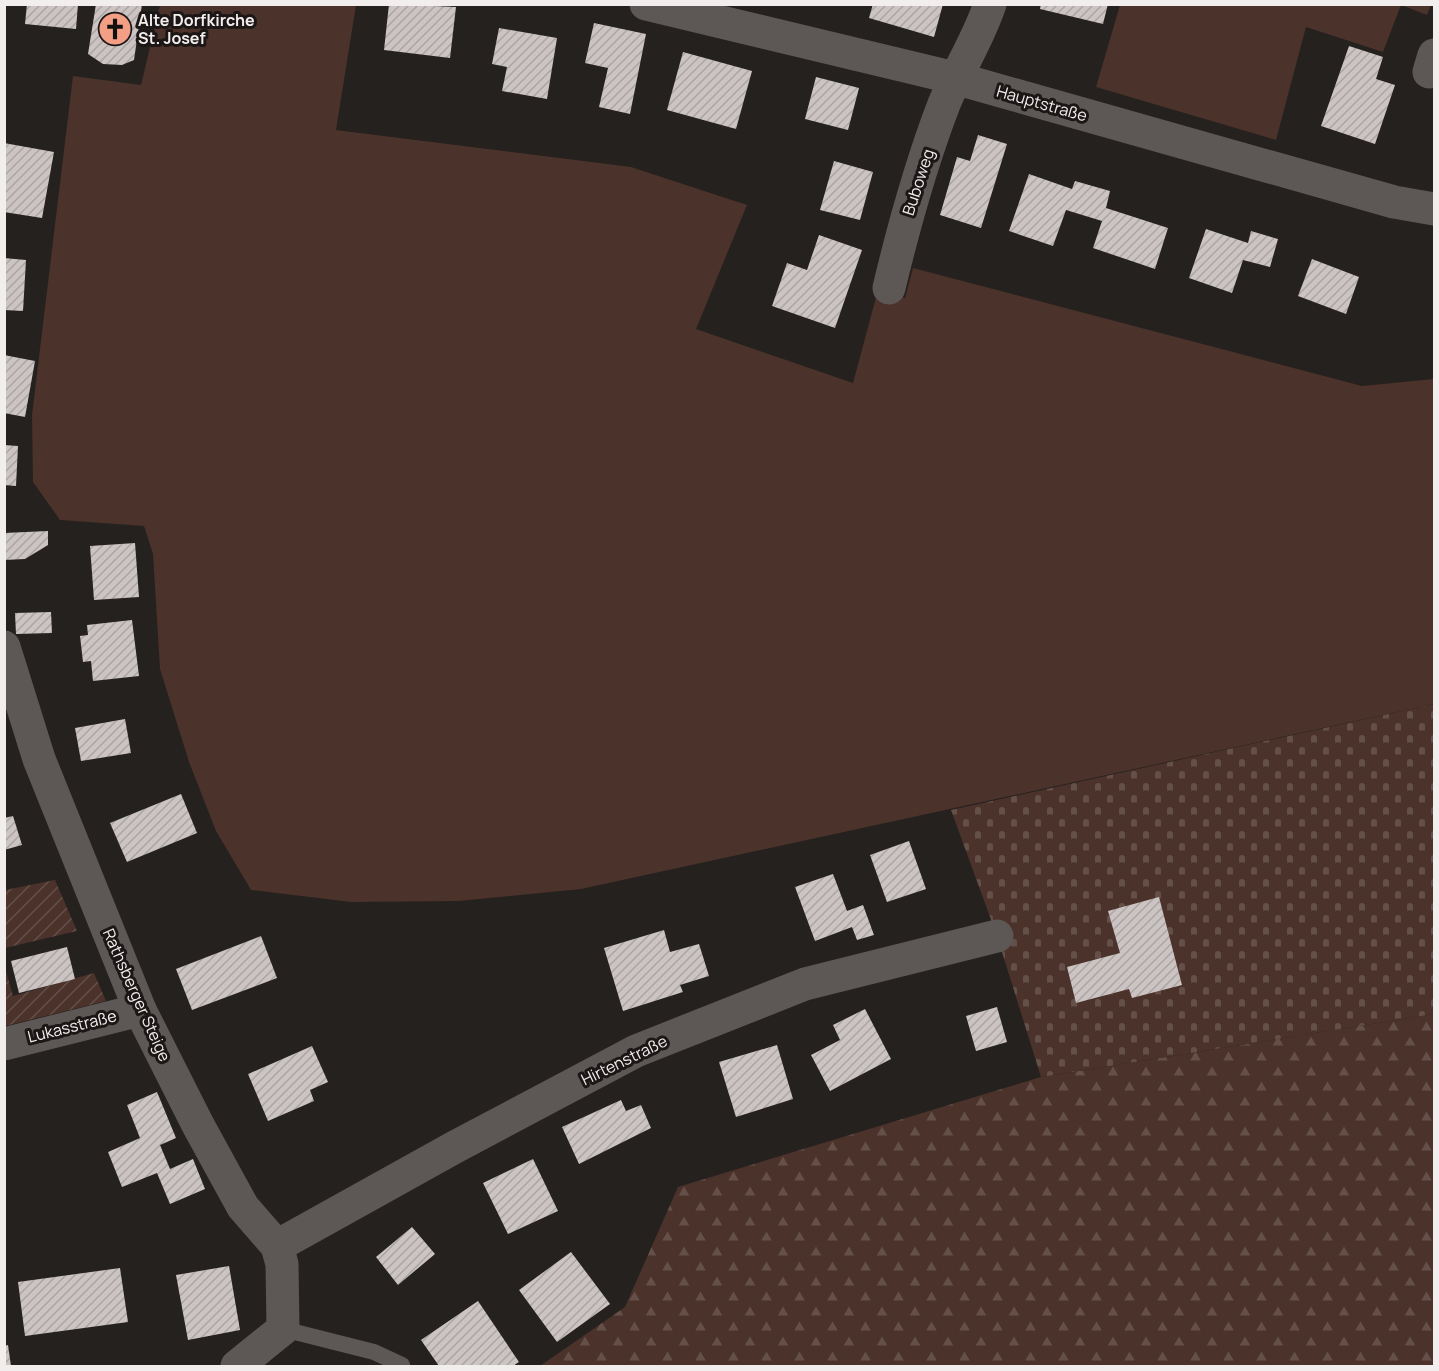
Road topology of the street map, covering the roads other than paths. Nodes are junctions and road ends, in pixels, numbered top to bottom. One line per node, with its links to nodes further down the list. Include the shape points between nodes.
1 (646, 4): 3 (street, Hauptstraße)
2 (990, 4): 3 (street, Buboweg, via 977,40)
3 (955, 78): 4 (street, Hauptstraße, via 1394,202); 5 (street, Buboweg, via 913,193)
4 (1434, 209)
5 (889, 288)
6 (4, 647): 8 (street, Rathsberger Steige, via 39,759)
7 (997, 936): 10 (street, Hirtenstraße, via 805,984 636,1051)
8 (140, 1010): 9 (street, Lukasstraße); 10 (street, Rathsberger Steige, via 243,1207)
9 (4, 1044)
10 (277, 1246): 11 (street, via 282,1264)
11 (283, 1329): 12 (lane, via 374,1352); 13 (street)
12 (402, 1365)
13 (237, 1366)

